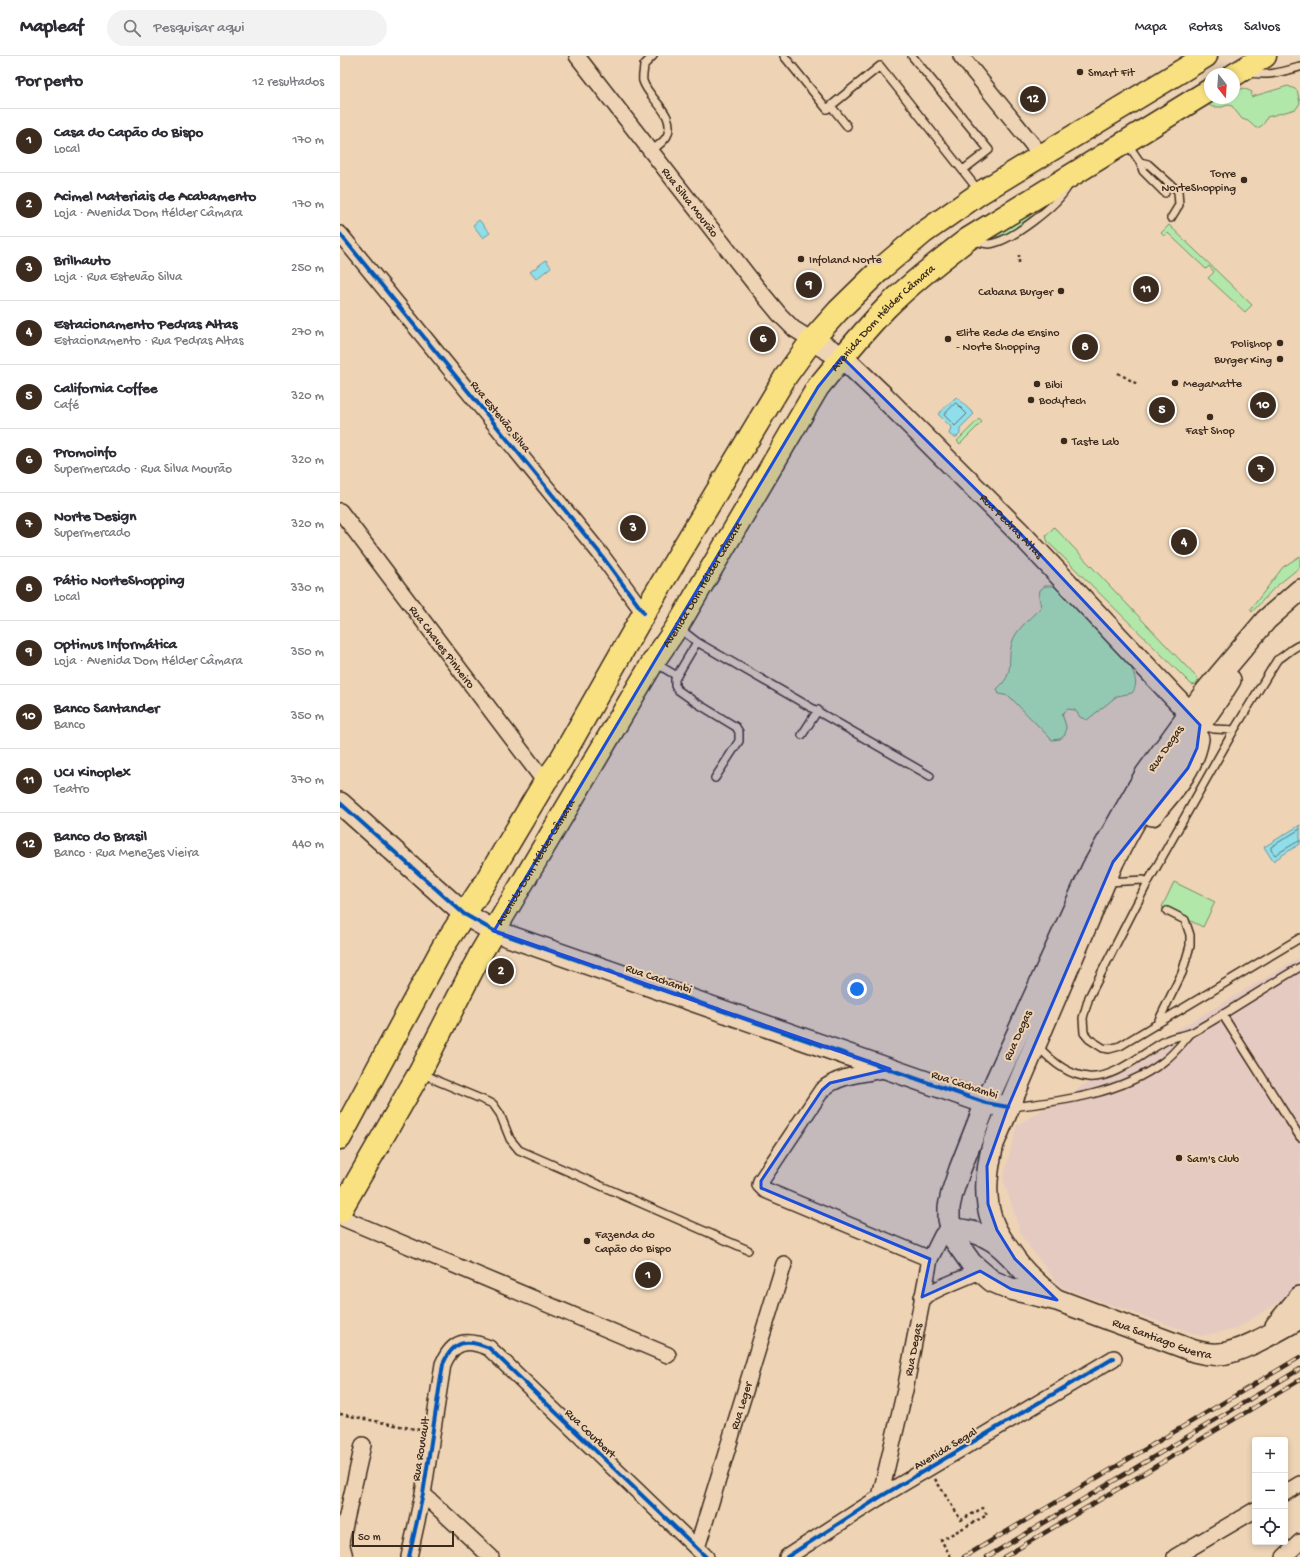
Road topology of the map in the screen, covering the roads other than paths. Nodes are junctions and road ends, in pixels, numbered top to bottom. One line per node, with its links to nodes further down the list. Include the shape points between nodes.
1 (577, 56): 15 (street, Rua Silva Mourão)
2 (652, 56): 15 (lane, via 644,65 643,80 651,96 664,112 669,125 666,137)
3 (784, 56): 12 (lane, via 827,110)
4 (912, 56): 18 (lane, via 989,150)
5 (961, 56): 16 (street)
6 (1206, 56): 16 (main road)
7 (1266, 56): 9 (main road)
8 (1300, 67): 10 (lane, via 1274,74)
9 (1240, 71)
10 (1240, 73)
11 (1204, 94): 14 (main road, Avenida Dom Hélder Câmara)
12 (831, 106): 13 (lane); 18 (lane, via 880,66)
13 (847, 126)
14 (1126, 141): 17 (lane); 24 (main road, Avenida Dom Hélder Câmara, via 968,239 886,309)
15 (651, 151): 23 (street, Rua Silva Mourão, via 780,315 794,329)
16 (1041, 155): 19 (main road)
17 (1140, 162): 20 (lane, via 1143,171); 21 (lane, via 1148,164 1178,192 1179,205)
18 (962, 170): 19 (lane)
19 (980, 193): 23 (main road, via 923,233 838,311)
20 (1165, 193)
21 (1171, 218)
22 (340, 234): 27 (street, Rua Estevão Silva, via 599,552)
23 (812, 340): 24 (main road, Rua Pedras Altas); 27 (main road, via 786,376)
24 (842, 357): 28 (main road, Avenida Dom Hélder Câmara, via 818,387); 34 (main road, Rua Pedras Altas, via 1019,532)
25 (340, 511): 39 (street, Rua Chaves Pinheiro)
26 (1300, 590): 34 (main road, Rua Degas, via 1266,620 1219,697)
27 (644, 613): 39 (main road, via 560,761)
28 (677, 626): 29 (lane); 31 (main road, Avenida Dom Hélder Câmara)
29 (697, 642): 32 (lane); 33 (lane)
30 (1300, 645): 35 (lane, via 1277,660)
31 (653, 662): 32 (lane); 41 (main road, Avenida Dom Hélder Câmara)
32 (677, 676): 38 (lane, via 675,686 678,690 736,727 739,732 739,740)
33 (818, 710): 36 (lane); 37 (lane)
34 (1195, 719): 35 (lane, via 1214,729); 42 (main road, Rua Degas, via 1196,748 1188,768 1113,862); 55 (main road, Rua Degas, via 1146,774 1097,859)
35 (1234, 730): 43 (lane)
36 (802, 735)
37 (930, 776)
38 (715, 778)
39 (545, 782): 41 (main road, via 558,802 560,812); 45 (main road)
40 (340, 803): 45 (main road, Rua Cachambi)
41 (557, 823): 46 (main road, Avenida Dom Hélder Câmara)
42 (1105, 882): 43 (lane); 52 (main road, Rua Degas)
43 (1148, 882): 50 (lane, via 1089,996 1083,1029 1091,1041 1109,1049 1120,1046)
44 (1167, 911): 50 (lane, via 1184,920 1190,935 1190,946 1182,973)
45 (464, 914): 46 (main road, Rua Cachambi); 58 (main road, via 443,947)
46 (494, 931): 53 (main road, Rua Cachambi); 54 (main road, Avenida Dom Hélder Câmara)
47 (1300, 938): 50 (lane)
48 (1300, 967): 49 (lane)
49 (1222, 1014): 51 (lane); 57 (lane)
50 (1157, 1025)
51 (1191, 1033): 52 (lane, via 1166,1041 1112,1072 1089,1078 1078,1076 1058,1065); 56 (lane, via 1179,1048 1162,1062 1129,1081 1086,1095 1041,1104)
52 (1036, 1042): 56 (main road, Rua Degas)
53 (890, 1069): 55 (main road, Rua Cachambi); 63 (street, via 846,1077 830,1083 822,1090 760,1185 765,1190)
54 (420, 1072): 59 (main road, Avenida Dom Hélder Câmara); 62 (lane, via 493,1104 510,1139 519,1150)
55 (986, 1102): 56 (main road, Rua Cachambi); 61 (main road, Rua Degas, via 952,1193 949,1208)
56 (1008, 1107): 64 (main road, Rua Degas, via 993,1144 986,1183 992,1221)
57 (1300, 1137)
58 (340, 1138)
59 (340, 1211)
60 (340, 1217): 73 (street)
61 (950, 1229): 63 (street, Rua Degas, via 942,1235); 64 (main road, via 979,1233 1005,1248); 66 (main road, Rua Santiago Guerra, via 964,1254)
62 (748, 1250)
63 (930, 1259): 67 (street, Rua Degas)
64 (1015, 1259): 69 (main road, Rua Santiago Guerra, via 1039,1286)
65 (784, 1264): 82 (street, Rua Leger)
66 (980, 1271): 67 (street); 69 (main road, Rua Santiago Guerra, via 992,1281 1011,1289)
67 (922, 1297): 79 (street, Rua Degas, via 905,1390)
68 (1300, 1297): 71 (main road, Rua Santiago Guerra)
69 (1057, 1300): 71 (main road, Rua Santiago Guerra, via 1208,1354 1233,1351)
70 (1300, 1318): 71 (main road, Rua Santiago Guerra)
71 (1268, 1336)
72 (454, 1346): 78 (street, Rua Rouvault, via 443,1364); 82 (street, Rua Courbert, via 464,1342 478,1343 488,1348)
73 (668, 1355)
74 (1114, 1358): 79 (street, Avenida Segal)
75 (363, 1445): 83 (street, via 341,1542)
76 (1300, 1484): 77 (street)
77 (1288, 1491)
78 (423, 1494): 84 (street, Rua Rouvault); 85 (street)
79 (880, 1497): 86 (street, Avenida Segal)
80 (1252, 1512): 87 (street)
81 (1300, 1542): 88 (street)
82 (701, 1552)
83 (345, 1557)
84 (409, 1557)
85 (491, 1557)
86 (787, 1557)
87 (1175, 1557)
88 (1284, 1557)

